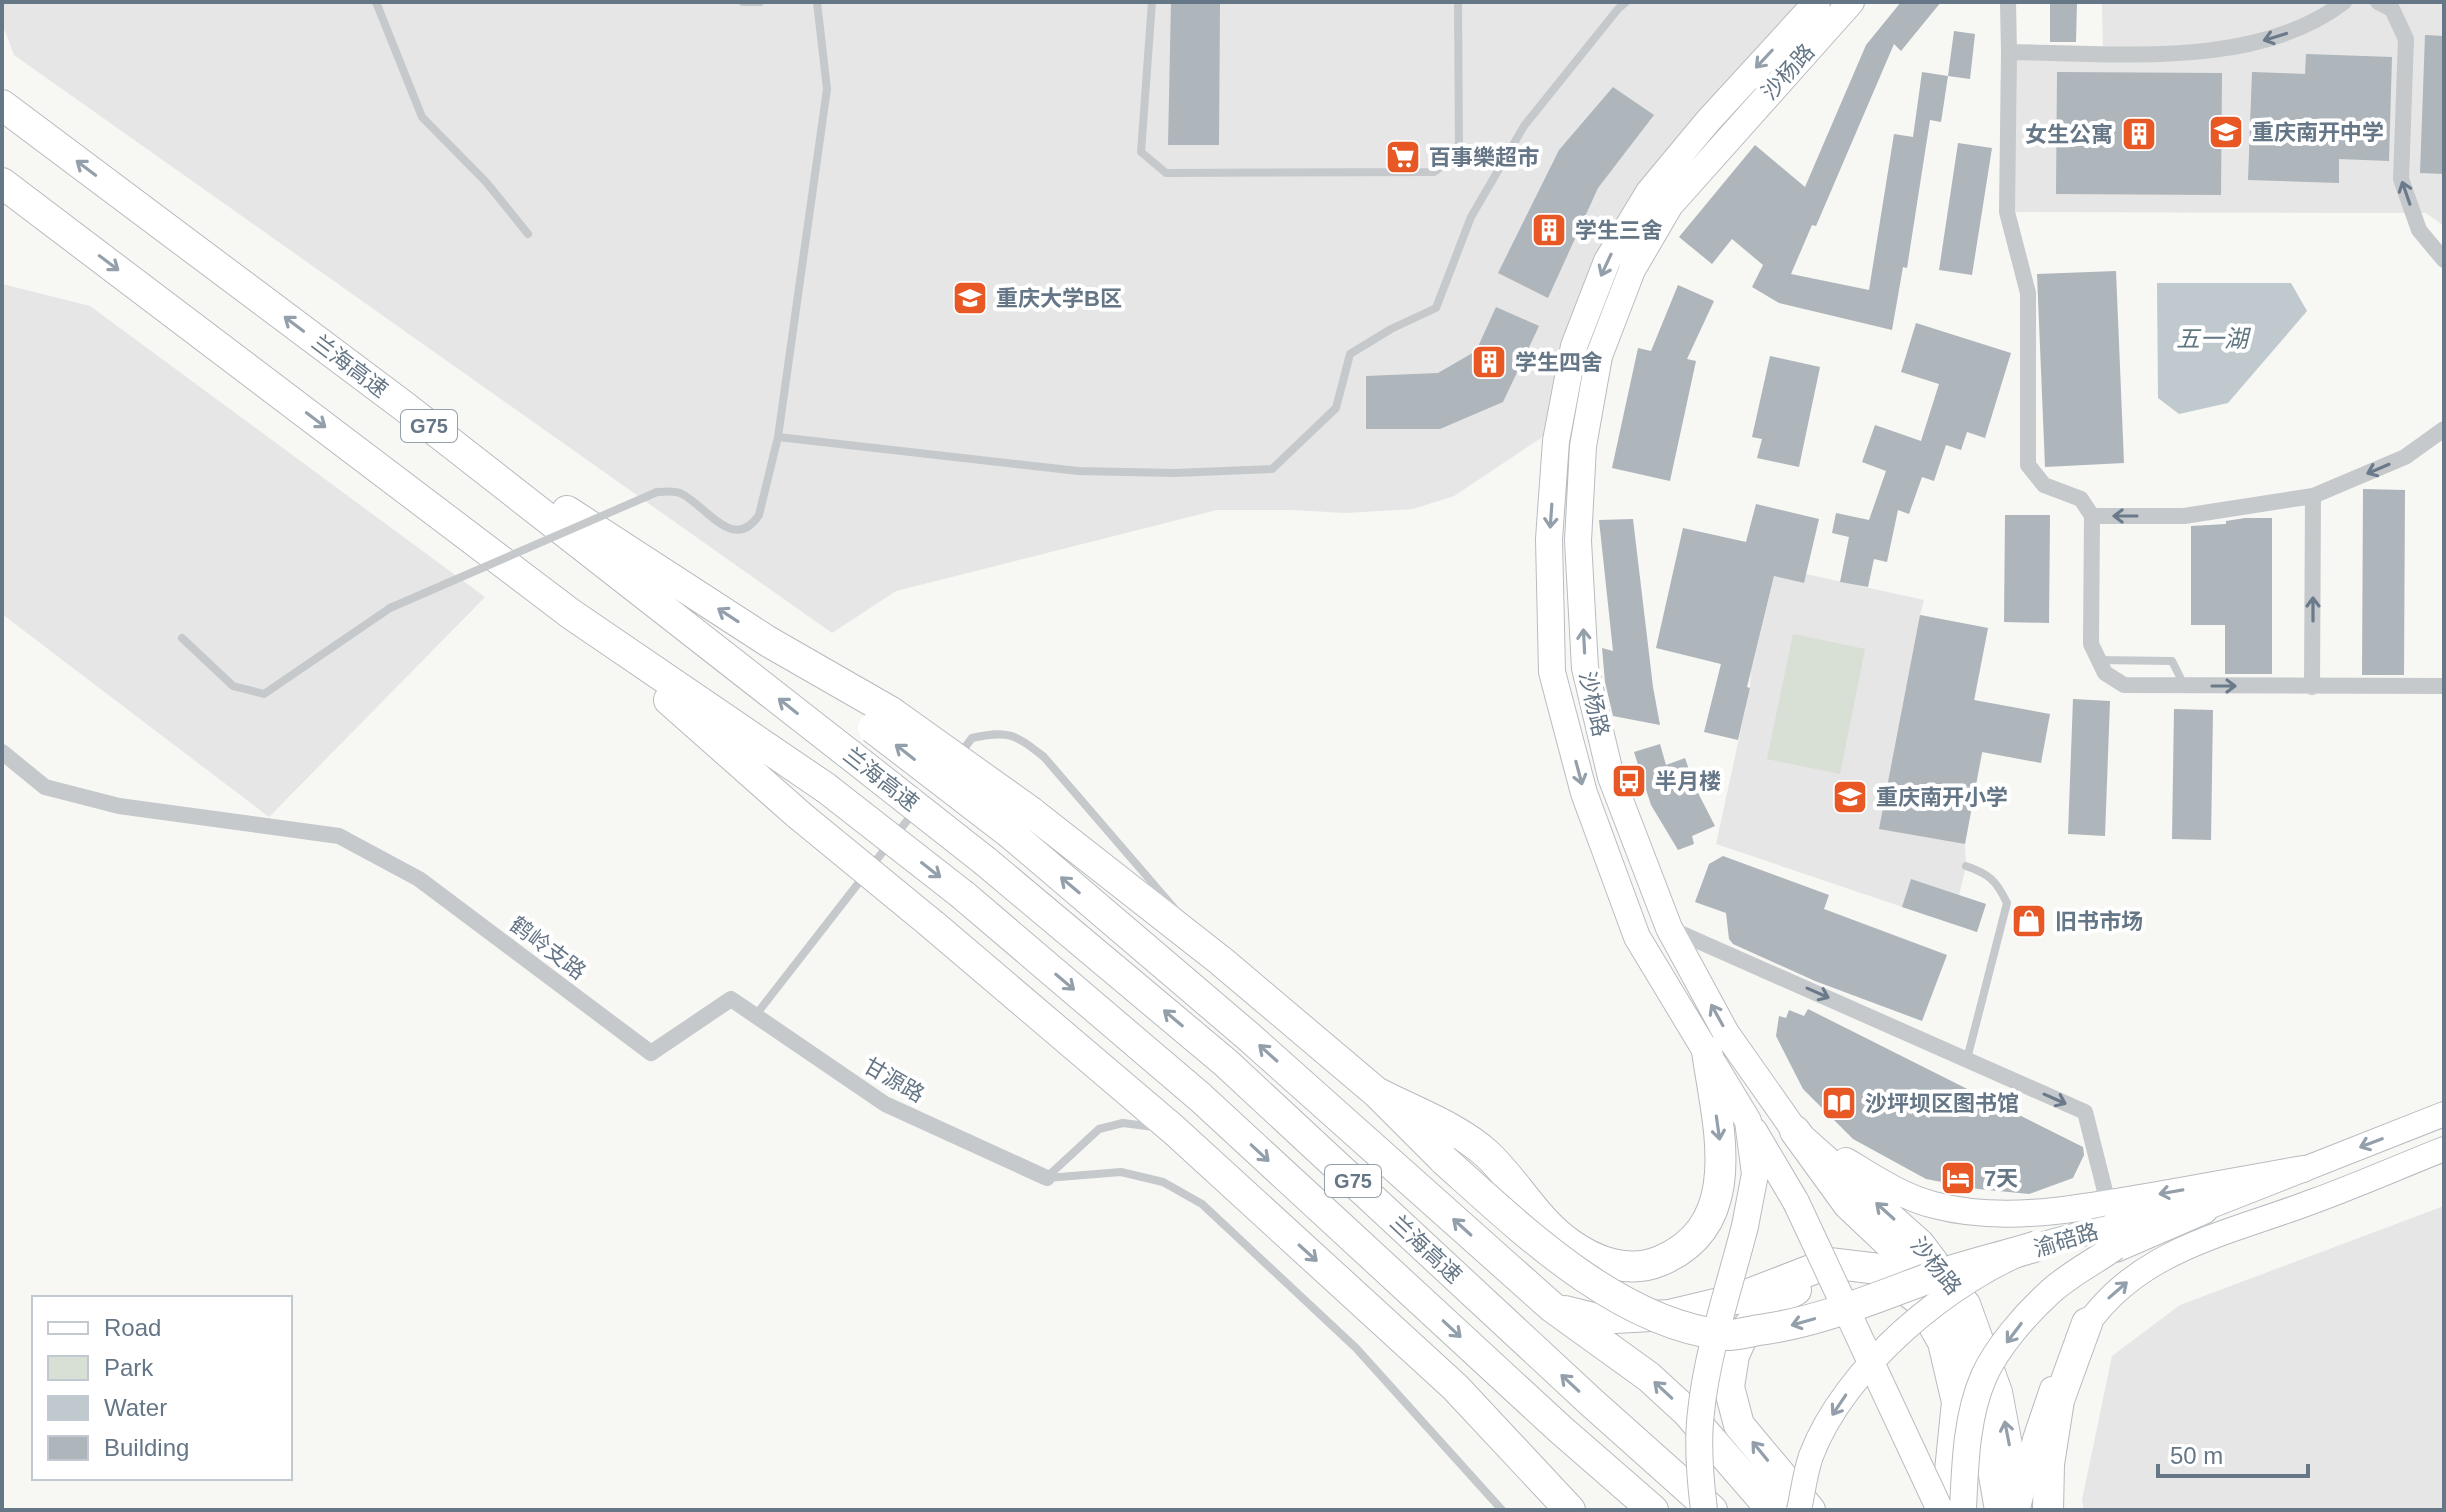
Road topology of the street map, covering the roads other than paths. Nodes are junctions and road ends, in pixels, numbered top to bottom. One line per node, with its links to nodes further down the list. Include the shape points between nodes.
1 (376, 2): 16 (lane, via 422,117)
2 (743, 2): 3 (lane)
3 (760, 2)
4 (817, 2): 20 (lane, via 827,89)
5 (1152, 2): 6 (lane, via 1141,152 1166,173 1434,172 1459,153)
6 (1458, 2)
7 (1626, 2): 20 (lane, via 1524,126 1471,217 1436,308 1350,354 1336,408 1272,469 1078,471)
8 (1817, 2): 42 (main road, 沙杨路, one-way to 42, via 1649,192 1607,261 1574,346 1556,441 1549,539 1552,672 1584,793 1637,937)
9 (1851, 2): 38 (main road, 沙杨路, one-way to 9, via 1611,777 1585,668 1578,541 1583,446 1599,356 1632,270 1670,205)
10 (2008, 2): 13 (street)
11 (2344, 2): 13 (street, one-way to 13, via 2299,30 2222,50)
12 (2378, 2): 17 (street, one-way to 12, via 2419,230 2401,179 2406,39 2392,9)
13 (2009, 52): 22 (street, via 2007,212 2028,293 2028,465 2044,485 2081,499)
14 (2, 105): 18 (highway, 兰海高速 / G75, one-way to 14)
15 (2, 183): 23 (highway, 兰海高速 / G75, one-way to 23)
16 (528, 234)
17 (2444, 260)
18 (405, 407): 34 (highway, one-way to 18, bridge, via 769,642); 64 (highway, 兰海高速 / G75, one-way to 18, bridge, via 1226,1063 985,861)
19 (2444, 429): 21 (street, one-way to 21, via 2405,457)
20 (778, 437): 24 (lane, bridge, via 752,526 727,528 682,494 657,492 390,608 264,694 233,686)
21 (2313, 496): 22 (street, one-way to 22, via 2184,516); 28 (street, one-way to 21)
22 (2092, 516): 25 (street, via 2091,644)
23 (571, 614): 47 (highway, bridge, via 799,815); 62 (highway, 兰海高速 / G75, one-way to 62, bridge, via 826,788 963,895 1200,1097)
24 (182, 638)
25 (2097, 660): 26 (street, via 2105,673 2124,685); 26 (lane, via 2172,661)
26 (2184, 686): 28 (street, one-way to 28)
27 (2444, 686): 28 (street)
28 (2312, 687)
29 (2, 752): 40 (street, 鹤岭支路, via 45,787 119,806 339,836 419,879 651,1053)
30 (953, 762): 36 (lane, via 972,738 999,732 1022,740 1044,757)
31 (944, 774): 32 (lane)
32 (934, 786)
33 (925, 798): 41 (lane)
34 (1021, 823): 39 (highway); 55 (highway, one-way to 34, via 1248,1036)
35 (1966, 866): 43 (lane, via 1987,874 2007,903)
36 (1179, 913)
37 (1189, 925): 39 (lane)
38 (1669, 928): 43 (street, one-way to 43); 48 (main road, 沙杨路, one-way to 38, via 1726,1033)
39 (1221, 961): 44 (highway)
40 (731, 999): 41 (street, 甘源路)
41 (755, 1016): 51 (street, 甘源路, via 885,1104)
42 (1707, 1051): 44 (highway, one-way to 44, via 1720,1145 1713,1211 1698,1238 1677,1254 1633,1267 1608,1263 1567,1242 1468,1139); 46 (main road, 沙杨路)
43 (1967, 1059): 53 (street, one-way to 53, via 2085,1112)
44 (1376, 1092): 54 (highway, one-way to 44, bridge, via 1792,1326 1725,1335 1665,1319 1570,1268 1444,1160)
45 (2444, 1114): 50 (main road, one-way to 50)
46 (1748, 1121): 63 (main road, 沙杨路, bridge, via 1755,1174 1701,1412); 69 (main road, bridge, via 1796,1202)
47 (1174, 1130): 51 (lane, via 1123,1123 1099,1129); 57 (highway, one-way to 57)
48 (1795, 1131): 53 (main road, via 1898,1192 1933,1205); 71 (highway, via 1848,1204 1903,1256 1953,1315 1978,1382); 72 (main road, 沙杨路, one-way to 48, via 1999,1392 1967,1304 1921,1243)
49 (2444, 1149): 56 (main road, one-way to 49, via 2116,1289 2188,1244)
50 (2303, 1169): 52 (main road); 53 (main road, one-way to 53)
51 (1047, 1178): 59 (lane, via 1121,1172 1163,1182 1202,1204 1356,1348)
52 (2203, 1209): 53 (highway)
53 (2110, 1226): 54 (main road, 渝碚路, bridge); 70 (main road, one-way to 70, bridge, via 2016,1328 1985,1375 1971,1422)
54 (2037, 1246): 66 (main road, 渝碚路, one-way to 66, bridge, via 1950,1295 1909,1327 1854,1384 1811,1457)
55 (1552, 1307): 58 (highway, via 1597,1319 1669,1315 1736,1299 1829,1263 1879,1269 1919,1300 1943,1342); 65 (highway, one-way to 55, via 1668,1394)
56 (2087, 1323): 72 (main road, via 2048,1398); 73 (highway, via 2059,1400)
57 (1455, 1387): 60 (highway); 61 (highway)
58 (1950, 1402): 67 (highway, one-way to 58, via 1739,1425 1729,1387 1734,1355 1746,1329 1766,1306 1795,1290 1848,1283 1878,1289 1908,1317); 68 (highway, bridge); 69 (highway)
59 (1502, 1510)
60 (1570, 1510)
61 (1592, 1510)
62 (1653, 1510)
63 (1704, 1510)
64 (1712, 1510)
65 (1772, 1510)
66 (1799, 1510)
67 (1810, 1510)
68 (1930, 1510)
69 (1943, 1510)
70 (1963, 1510)
71 (2000, 1510)
72 (2016, 1510)
73 (2048, 1510)

